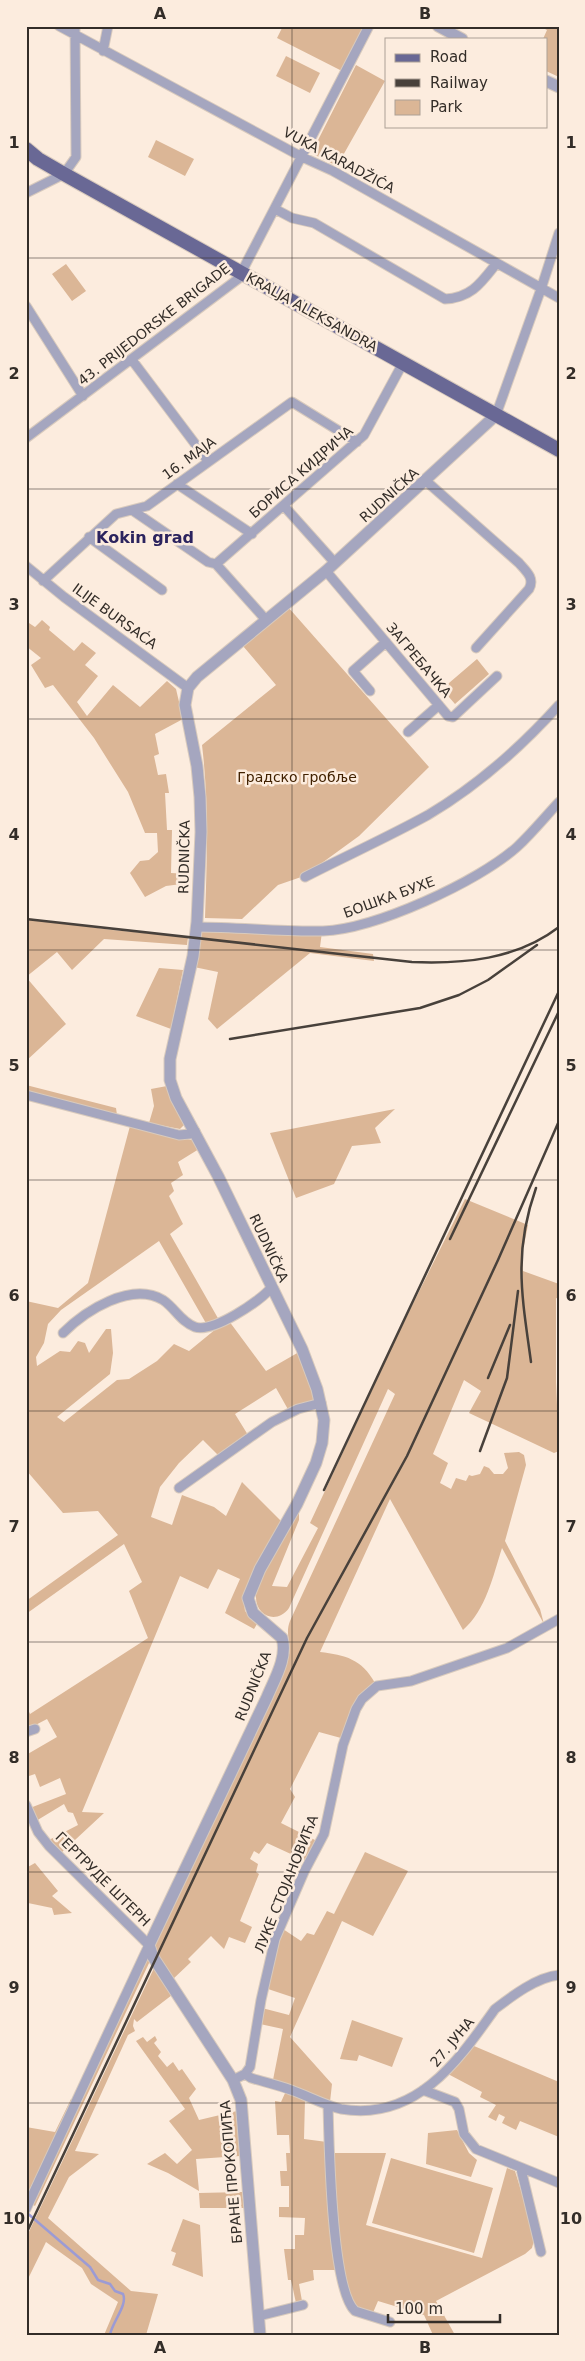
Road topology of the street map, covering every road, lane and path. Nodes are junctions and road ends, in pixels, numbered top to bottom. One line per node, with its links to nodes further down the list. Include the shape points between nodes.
1 (59, 26): 5 (street, VUKA KARADŽIĆA)
2 (108, 26): 7 (street)
3 (369, 26): 9 (street, 43. PRIJEDORSKE BRIGADE)
4 (438, 26): 6 (street)
5 (75, 30): 7 (street, VUKA KARADŽIĆA); 10 (street, via 77,148 73,165)
6 (460, 38)
7 (103, 51): 9 (street, VUKA KARADŽIĆA)
8 (26, 149): 10 (main road, KRALJA ALEKSANDRA)
9 (302, 157): 12 (street, 43. PRIJEDORSKE BRIGADE); 14 (street, VUKA KARADŽIĆA, via 333,171)
10 (64, 174): 11 (street); 15 (main road, KRALJA ALEKSANDRA)
11 (26, 193)
12 (275, 209): 14 (street, via 292,218 314,223 445,299 471,293); 15 (street, 43. PRIJEDORSKE BRIGADE)
13 (558, 236): 16 (street)
14 (496, 264): 16 (street, VUKA KARADŽIĆA)
15 (242, 272): 19 (street, 43. PRIJEDORSKE BRIGADE); 20 (main road, KRALJA ALEKSANDRA)
16 (542, 289): 17 (street, VUKA KARADŽIĆA); 22 (street)
17 (559, 298)
18 (26, 306): 21 (street)
19 (132, 360): 21 (street, 43. PRIJEDORSKE BRIGADE); 26 (street)
20 (403, 363): 22 (main road, KRALJA ALEKSANDRA); 24 (street, БОРИСА KИДРИЧА, via 369,427)
21 (82, 396): 23 (street, 43. PRIJEDORSKE BRIGADE)
22 (496, 415): 25 (main road, KRALJA ALEKSANDRA); 27 (street, RUDNIČKA)
23 (26, 438)
24 (357, 442): 26 (street, 16. МАЈА, via 292,402); 29 (street, БОРИСА KИДРИЧА)
25 (559, 450)
26 (208, 461): 28 (street, 16. МАЈА)
27 (426, 482): 33 (street, RUDNIČKA); 41 (street, via 530,576 532,584 529,589)
28 (177, 484): 30 (street, 16. МАЈА, via 148,506); 31 (street)
29 (284, 506): 31 (street, БОРИСА KИДРИЧА); 33 (street)
30 (132, 510): 32 (street, 16. МАЈА, via 116,514); 34 (street, via 208,562)
31 (252, 534): 34 (street, БОРИСА KИДРИЧА)
32 (89, 537): 37 (street, 16. МАЈА); 38 (street)
33 (335, 563): 36 (street, RUDNIČKA)
34 (216, 564): 39 (street)
35 (26, 566): 37 (street, ILIJE BURSAĆA)
36 (326, 571): 39 (street, RUDNIČKA); 40 (street, ЗАГРЕБАЧКА)
37 (43, 581): 43 (street, ILIJE BURSAĆA)
38 (162, 590)
39 (266, 620): 43 (street, RUDNIČKA)
40 (386, 642): 44 (street, via 353,671); 45 (street, ЗАГРЕБАЧКА)
41 (476, 648)
42 (497, 676): 45 (street, ЗАГРЕБАЧКА, via 453,717)
43 (188, 688): 50 (street, RUDNIČKA, via 185,705 200,797)
44 (370, 691)
45 (439, 705): 47 (street)
46 (559, 705): 49 (street, via 499,764 459,795)
47 (408, 732)
48 (559, 802): 50 (street, БОШКА БУХЕ, via 516,848 484,871 452,888 369,922 324,931)
49 (305, 877)
50 (197, 927): 52 (street, RUDNIČKA, via 169,1066 173,1091)
51 (26, 1095): 52 (street, via 179,1135)
52 (195, 1131): 53 (street, RUDNIČKA)
53 (272, 1288): 54 (street, via 220,1324 202,1329 186,1323 162,1299 150,1295 124,1296 92,1310); 55 (street, RUDNIČKA, via 302,1349)
54 (63, 1333)
55 (321, 1403): 56 (street, via 298,1409 272,1422); 59 (street, RUDNIČKA, via 323,1432 318,1456 297,1504 260,1568 248,1598 253,1613 282,1638 282,1659 263,1706)
56 (178, 1488)
57 (559, 1619): 61 (street, ЛУКЕ СТОЈАНОВИЋА, via 507,1648 411,1681 377,1686 362,1699 343,1745 324,1834 275,1939 252,2059)
58 (26, 1806): 59 (street, ГЕРТРУДЕ ШТЕРН, via 38,1832 49,1846)
59 (149, 1945): 62 (street, БРАНЕ ПРОКОПИЋА, via 154,1960); 67 (street)
60 (559, 1975): 63 (street, 27. ЈУНА, via 538,1981 495,2010 462,2057)
61 (245, 2074): 62 (street); 64 (street, 27. ЈУНА)
62 (233, 2080): 70 (street, БРАНЕ ПРОКОПИЋА, via 243,2113)
63 (424, 2090): 64 (street, 27. ЈУНА, via 404,2102 376,2109 341,2109); 65 (street, via 455,2102 464,2134 476,2149)
64 (328, 2104): 71 (street, via 333,2202 344,2285 355,2311)
65 (521, 2169): 66 (street); 68 (street)
66 (559, 2183)
67 (28, 2205)
68 (541, 2252)
69 (303, 2305): 70 (street)
70 (259, 2316): 72 (street, БРАНЕ ПРОКОПИЋА)
71 (390, 2322)
72 (260, 2335)

